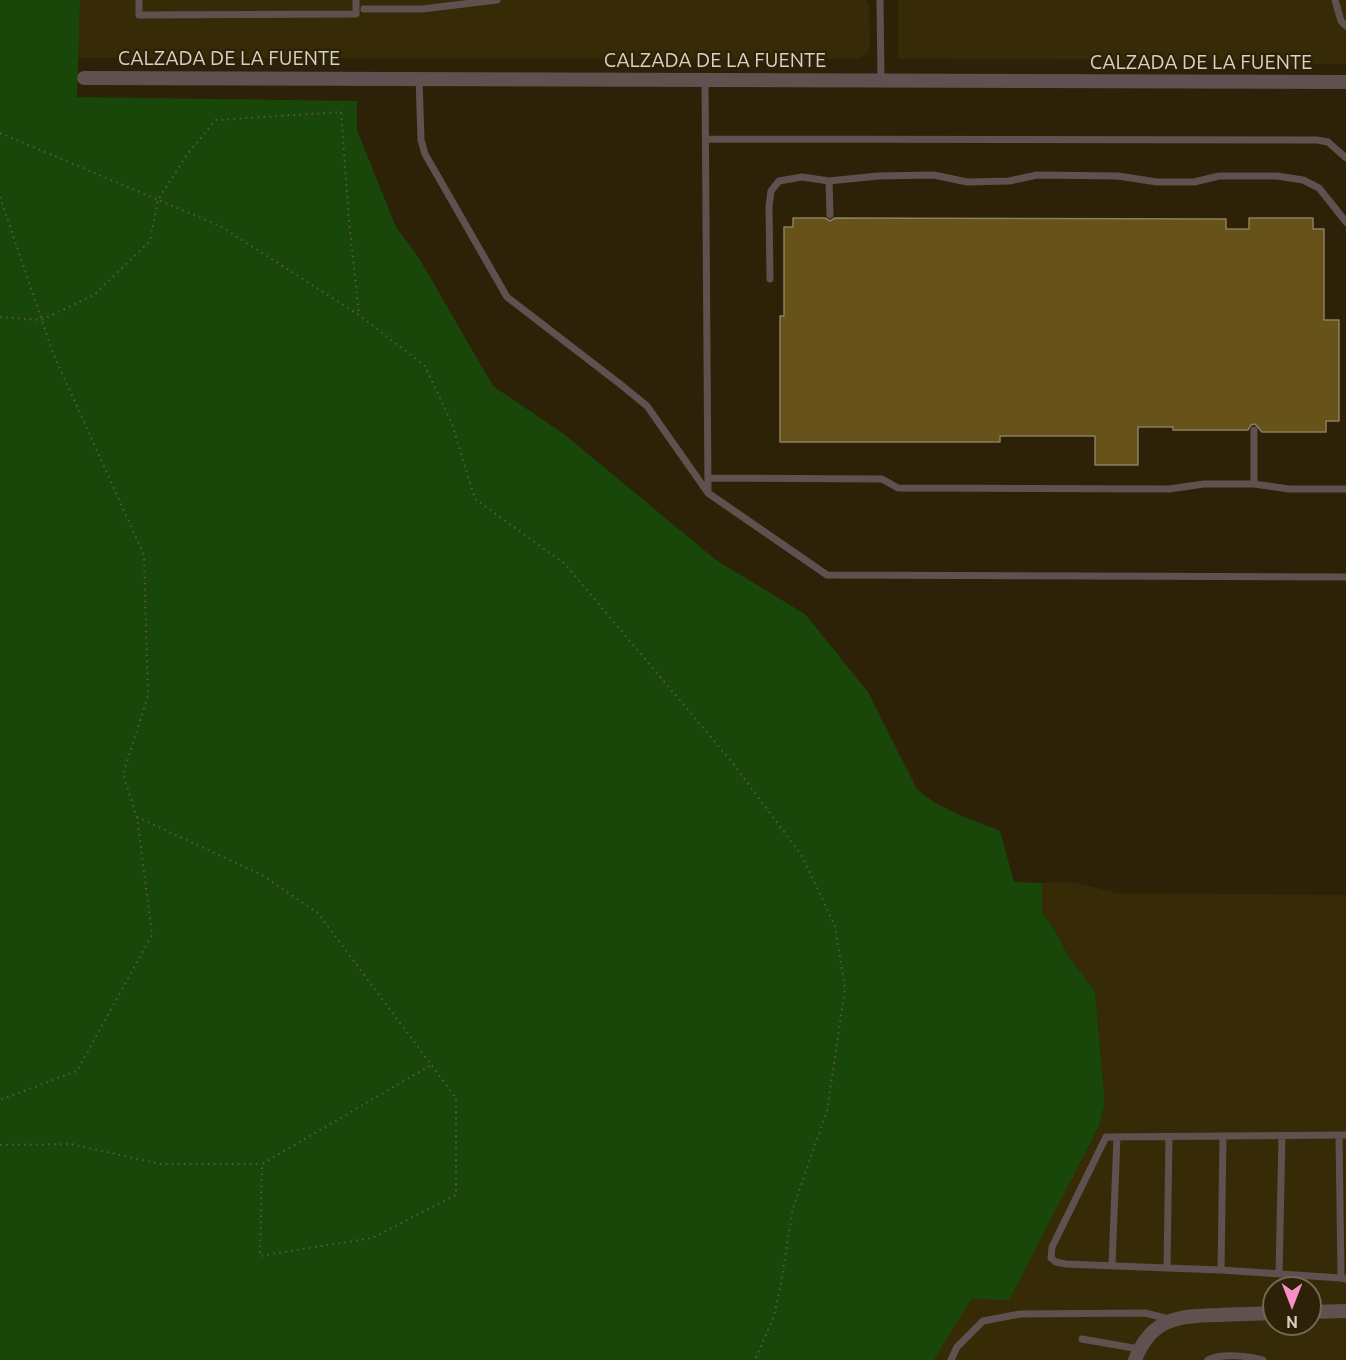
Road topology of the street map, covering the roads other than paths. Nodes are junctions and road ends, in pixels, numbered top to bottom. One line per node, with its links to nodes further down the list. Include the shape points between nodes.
1 (139, 0): 2 (lane, via 139,15 162,15 356,14)
2 (356, 0)
3 (403, 0): 8 (lane)
4 (497, 0): 8 (lane)
5 (880, 0): 13 (lane)
6 (1335, 0): 9 (lane)
7 (364, 9): 8 (lane)
8 (403, 9)
9 (1346, 26)
10 (84, 78): 11 (street, CALZADA DE LA FUENTE)
11 (419, 78): 12 (street, CALZADA DE LA FUENTE); 25 (lane, via 425,154 507,297 647,406)
12 (705, 80): 13 (street, CALZADA DE LA FUENTE); 15 (lane)
13 (881, 81): 14 (street, CALZADA DE LA FUENTE)
14 (1346, 82)
15 (706, 139): 16 (lane, via 1317,140 1328,142); 22 (lane)
16 (1346, 158)
17 (829, 180): 18 (lane); 19 (lane, via 934,176 967,182 1009,182 1036,176 1118,176 1194,182 1219,176 1277,176 1303,180 1319,188); 20 (lane, via 802,177 779,182 771,192)
18 (830, 215)
19 (1346, 222)
20 (770, 279)
21 (1254, 430): 23 (lane)
22 (708, 478): 23 (lane, via 882,479 898,488 1158,489); 25 (lane)
23 (1254, 484): 24 (lane, via 1289,489)
24 (1346, 489)
25 (708, 493): 26 (lane, via 827,575)
26 (1346, 577)
27 (1342, 1135): 29 (lane); 36 (lane)
28 (1223, 1136): 29 (lane); 31 (lane); 34 (lane)
29 (1282, 1136): 35 (lane)
30 (1117, 1137): 31 (lane); 32 (lane); 32 (lane, via 1106,1137 1052,1247 1051,1258 1066,1264)
31 (1169, 1137): 33 (lane)
32 (1112, 1265): 33 (lane)
33 (1167, 1268): 34 (lane)
34 (1221, 1270): 35 (lane)
35 (1279, 1274): 36 (lane)
36 (1343, 1278)
37 (1346, 1311): 38 (street)
38 (1322, 1312)
39 (1262, 1313): 40 (street, via 1186,1315)
40 (1171, 1320): 42 (street, via 1149,1335); 43 (lane, via 1145,1313 1020,1314 983,1321 957,1347)
41 (1082, 1339): 42 (lane)
42 (1137, 1355)
43 (951, 1360)
44 (1208, 1360): 45 (lane, via 1222,1356)
45 (1263, 1360)

